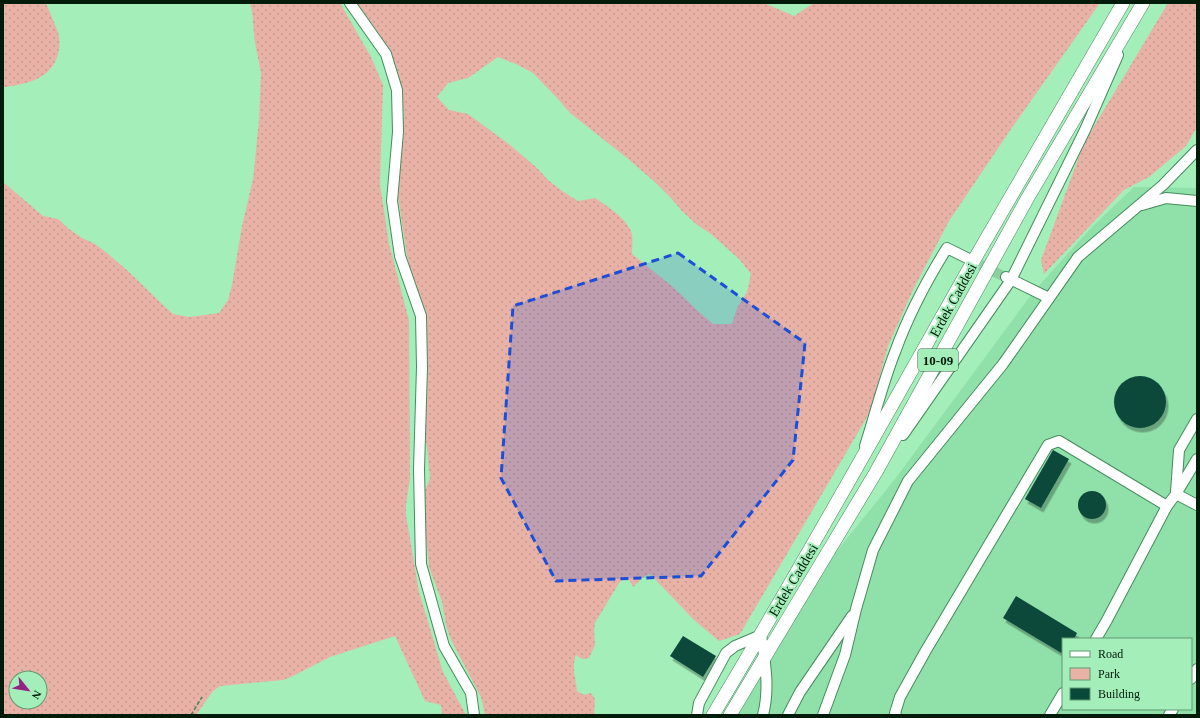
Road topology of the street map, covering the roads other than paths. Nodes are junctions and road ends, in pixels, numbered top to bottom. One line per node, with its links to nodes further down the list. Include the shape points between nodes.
1 (350, 3): 23 (lane, via 386,54 397,90 398,132 392,201 400,256 421,316 421,564 444,646 471,692)
2 (1123, 3): 13 (main road, Erdek Caddesi / 10-09)
3 (1143, 3): 4 (main road, Erdek Caddesi / 10-09)
4 (1134, 17): 9 (lane, via 1085,130); 14 (main road, Erdek Caddesi / 10-09, via 1027,199)
5 (1197, 150): 7 (lane)
6 (1197, 202): 7 (lane, via 1166,198)
7 (1137, 207): 10 (lane, via 1078,257)
8 (967, 258): 13 (lane, via 947,248 922,292 895,352)
9 (1008, 278): 10 (lane); 14 (lane)
10 (1049, 298): 18 (lane, via 1003,364 908,481 873,550)
11 (1197, 419): 15 (lane, via 1179,450)
12 (1197, 459): 15 (lane)
13 (858, 467): 19 (main road, Erdek Caddesi / 10-09)
14 (876, 472): 21 (main road, Erdek Caddesi / 10-09)
15 (1176, 494): 16 (lane); 17 (lane)
16 (1197, 505)
17 (1167, 506): 20 (lane); 30 (lane, via 1059,441 1048,445 925,652 900,697)
18 (856, 609): 28 (lane, via 800,692); 29 (lane, via 845,655)
19 (761, 635): 21 (lane); 24 (lane, via 735,646 726,653 699,703); 25 (main road, Erdek Caddesi / 10-09)
20 (1097, 638)
21 (764, 658): 26 (main road, Erdek Caddesi / 10-09); 27 (lane, via 766,701)
22 (1062, 696): 31 (lane)
23 (474, 715)
24 (697, 715)
25 (713, 715)
26 (730, 715)
27 (762, 715)
28 (788, 715)
29 (823, 715)
30 (896, 715)
31 (1050, 715)

